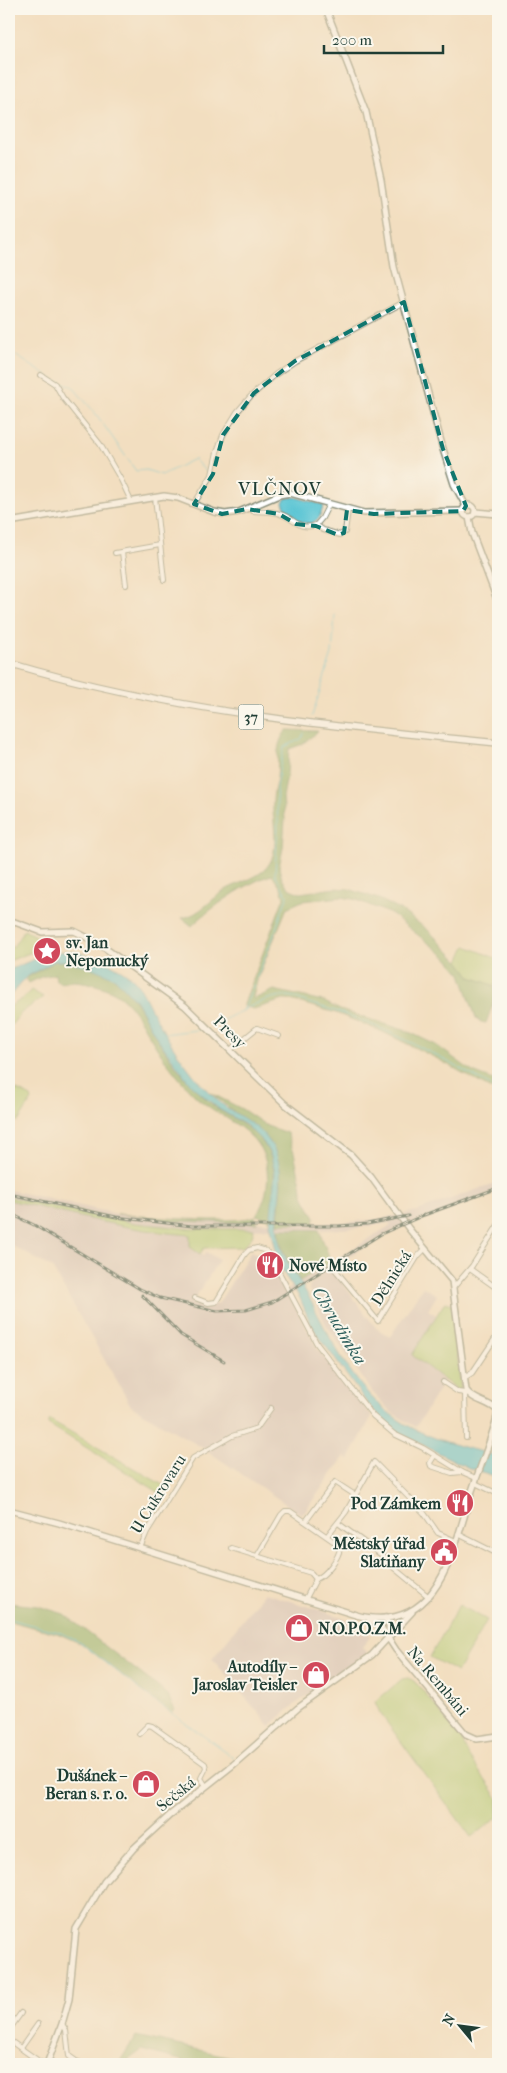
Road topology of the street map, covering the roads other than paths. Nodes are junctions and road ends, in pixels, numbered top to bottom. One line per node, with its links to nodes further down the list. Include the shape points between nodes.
1 (326, 9): 2 (street, via 366,112 381,180 394,267)
2 (404, 302): 6 (street, via 295,361 250,397 221,438 211,477); 8 (street, via 448,464)
3 (41, 375): 5 (street, via 55,384 95,437)
4 (155, 497): 5 (street); 6 (street, via 176,498); 17 (street)
5 (131, 501): 15 (street)
6 (194, 504): 9 (street, via 225,514)
7 (329, 504): 9 (street, via 290,493); 10 (street); 16 (street)
8 (466, 506): 11 (street); 12 (street, via 473,506)
9 (249, 508): 16 (street, via 279,514 299,525)
10 (348, 510): 11 (street, via 374,514); 16 (street, via 343,534 325,531)
11 (463, 511): 14 (street)
12 (475, 512): 13 (street); 14 (street)
13 (498, 514)
14 (469, 517): 22 (street)
15 (9, 522)
16 (316, 525)
17 (160, 545): 18 (street); 20 (street)
18 (122, 552): 19 (street); 21 (street)
19 (115, 553)
20 (164, 580)
21 (126, 585)
22 (498, 602)
23 (9, 663): 24 (main road, 37, via 122,693 227,713)
24 (498, 743)
25 (9, 920): 27 (street, Presy, via 36,931 67,930 90,937 185,1006)
26 (279, 1036): 27 (street, via 257,1028)
27 (230, 1050): 29 (street, Presy, via 285,1104 351,1155)
28 (498, 1225): 31 (street)
29 (426, 1249): 30 (street, Dělnická, via 418,1256 378,1321); 32 (street, Presy, via 450,1277)
30 (333, 1267)
31 (470, 1269): 32 (street); 33 (street)
32 (454, 1287): 36 (street)
33 (498, 1289)
34 (195, 1298): 46 (street, via 216,1302 246,1252 253,1248 263,1249 271,1257 317,1344 358,1398 387,1429)
35 (498, 1334): 36 (street, via 472,1373)
36 (464, 1378): 38 (street)
37 (443, 1382): 38 (street, via 456,1391)
38 (466, 1393): 39 (street); 44 (street)
39 (482, 1400): 40 (street); 42 (street)
40 (498, 1404)
41 (271, 1408): 58 (street, U Cukrovaru, via 258,1427 228,1437 192,1460)
42 (498, 1411): 45 (street)
43 (498, 1424): 45 (street)
44 (466, 1438)
45 (490, 1439): 48 (street)
46 (435, 1456): 47 (street); 47 (street, via 430,1463 432,1467 452,1473)
47 (462, 1472): 48 (street)
48 (476, 1479): 50 (street); 55 (street)
49 (498, 1485): 50 (street)
50 (497, 1493)
51 (355, 1495): 53 (street, via 335,1482); 54 (street); 57 (street, via 374,1462 424,1513 438,1533)
52 (9, 1510): 58 (street)
53 (306, 1521): 56 (street); 61 (street, via 290,1511 284,1512)
54 (338, 1523): 56 (street); 63 (street)
55 (458, 1534): 57 (street); 60 (street)
56 (327, 1536): 62 (street, via 339,1545 340,1551)
57 (456, 1541): 63 (street, via 444,1575)
58 (140, 1548): 64 (street)
59 (231, 1548): 61 (street)
60 (498, 1554)
61 (257, 1556): 62 (street, via 311,1573)
62 (316, 1579): 64 (street)
63 (429, 1597): 65 (street)
64 (305, 1600): 66 (street)
65 (424, 1602): 67 (street, via 405,1614); 69 (street, Sečská)
66 (361, 1616): 67 (street); 68 (street)
67 (385, 1618): 68 (street); 69 (street, via 389,1626)
68 (383, 1630): 69 (street)
69 (388, 1637): 71 (street, Na Rembáni, via 464,1732 473,1738); 72 (street, Sečská, via 368,1658 298,1708)
70 (140, 1734): 72 (street, via 148,1725 152,1726 205,1764 201,1778)
71 (498, 1736)
72 (206, 1786): 75 (street, Sečská, via 149,1833 95,1895 75,1931 69,1999)
73 (21, 2012): 76 (street)
74 (38, 2024): 78 (street)
75 (62, 2024): 79 (street, Sečská); 80 (street, Sečská, via 66,2030 69,2056)
76 (9, 2030)
77 (9, 2040): 78 (street)
78 (20, 2048): 79 (street)
79 (45, 2064)
80 (84, 2064)

